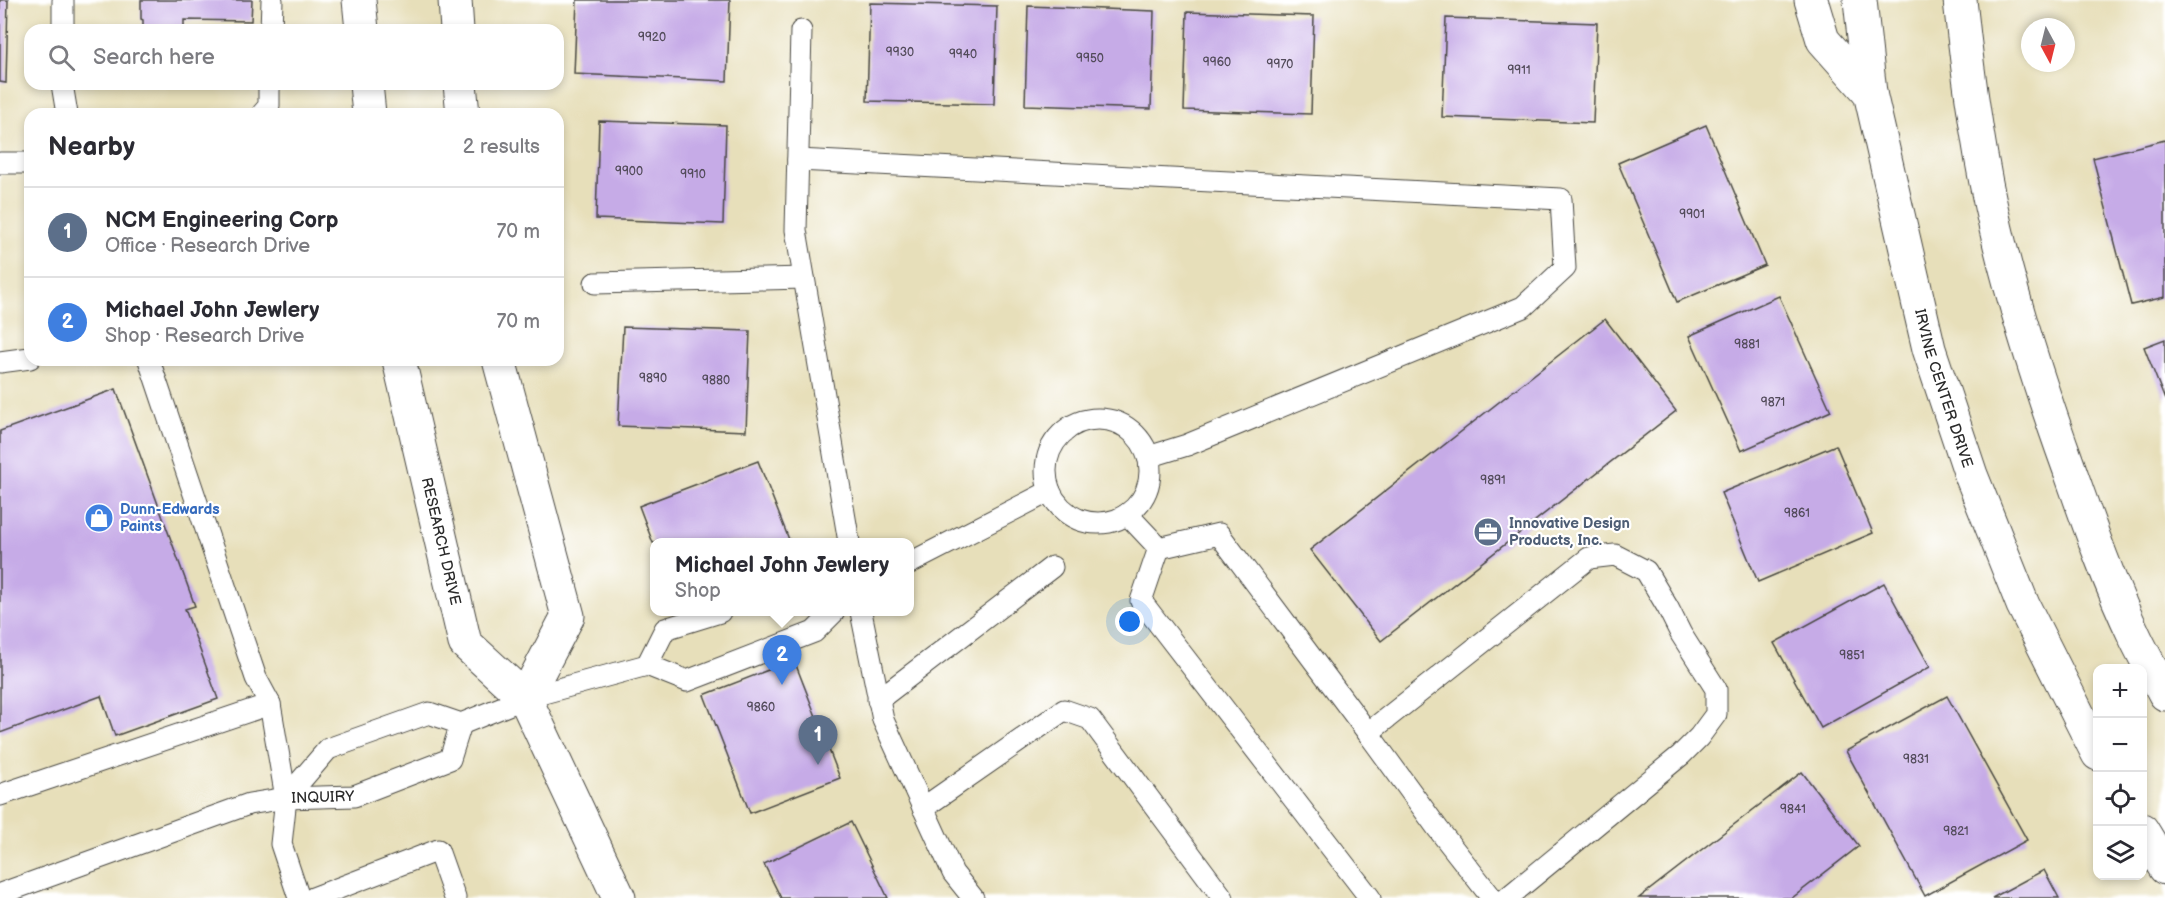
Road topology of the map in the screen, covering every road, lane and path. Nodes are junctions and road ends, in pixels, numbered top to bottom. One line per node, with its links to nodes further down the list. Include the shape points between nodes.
1 (63, 0): 8 (lane)
2 (272, 0): 9 (lane)
3 (359, 0): 10 (main road)
4 (455, 0): 11 (main road)
5 (1811, 0): 17 (main road, via 1823,40)
6 (1860, 0): 17 (main road, IRVINE CENTER DRIVE)
7 (1960, 0): 43 (main road, via 1981,154 2007,276 2044,399 2089,523 2135,637)
8 (63, 24)
9 (271, 24)
10 (361, 24)
11 (456, 24)
12 (801, 31): 22 (lane)
13 (63, 90): 18 (lane)
14 (270, 90): 19 (lane)
15 (367, 90): 20 (main road)
16 (461, 90): 21 (main road)
17 (1870, 93): 49 (main road, IRVINE CENTER DRIVE, via 1929,349 1971,475 2023,605)
18 (67, 108)
19 (267, 108)
20 (368, 108)
21 (462, 108)
22 (798, 160): 25 (lane, via 796,230); 32 (lane, via 1561,199 1565,268 1523,307 1187,445)
23 (0, 163): 24 (lane)
24 (24, 163)
25 (804, 278): 26 (lane); 35 (lane)
26 (595, 284)
27 (24, 359): 28 (lane)
28 (0, 362)
29 (151, 366): 46 (lane, via 256,678)
30 (400, 366): 44 (main road, RESEARCH DRIVE, via 465,643)
31 (501, 366): 44 (main road, via 568,616)
32 (1148, 457): 33 (lane, via 1136,435 1126,427 1094,419 1077,424 1052,446 1047,462); 34 (lane, via 1147,489)
33 (1050, 491): 34 (lane, via 1069,514 1083,520 1099,523); 37 (lane)
34 (1127, 514): 36 (lane)
35 (848, 538)
36 (1159, 548): 48 (lane, via 1219,534); 63 (lane, via 1141,601)
37 (914, 560)
38 (1052, 567): 45 (lane)
39 (707, 616): 42 (lane, via 665,629)
40 (830, 616): 42 (lane, via 814,632 687,681)
41 (862, 616): 45 (lane)
42 (647, 665): 44 (lane)
43 (2165, 694)
44 (525, 698): 47 (lane); 60 (main road, RESEARCH DRIVE)
45 (878, 700): 52 (lane, via 883,720)
46 (270, 704): 50 (lane); 51 (lane)
47 (461, 724): 51 (lane, INQUIRY, via 429,713 328,749); 51 (lane, INQUIRY, via 450,759 354,796)
48 (1368, 733): 64 (lane); 65 (lane, via 1589,558 1615,555 1646,571 1716,689 1716,714 1682,755)
49 (2093, 746)
50 (0, 795)
51 (286, 798): 56 (lane, via 249,804); 57 (lane, via 281,844)
52 (923, 808): 61 (lane, via 953,873); 62 (lane, via 1064,710 1090,719)
53 (2147, 838): 54 (main road)
54 (2165, 868)
55 (353, 891): 58 (lane); 59 (lane, via 438,850)
56 (0, 894)
57 (299, 898)
58 (313, 898)
59 (455, 898)
60 (619, 898)
61 (974, 898)
62 (1223, 898)
63 (1370, 898)
64 (1492, 898)
65 (1507, 898)

